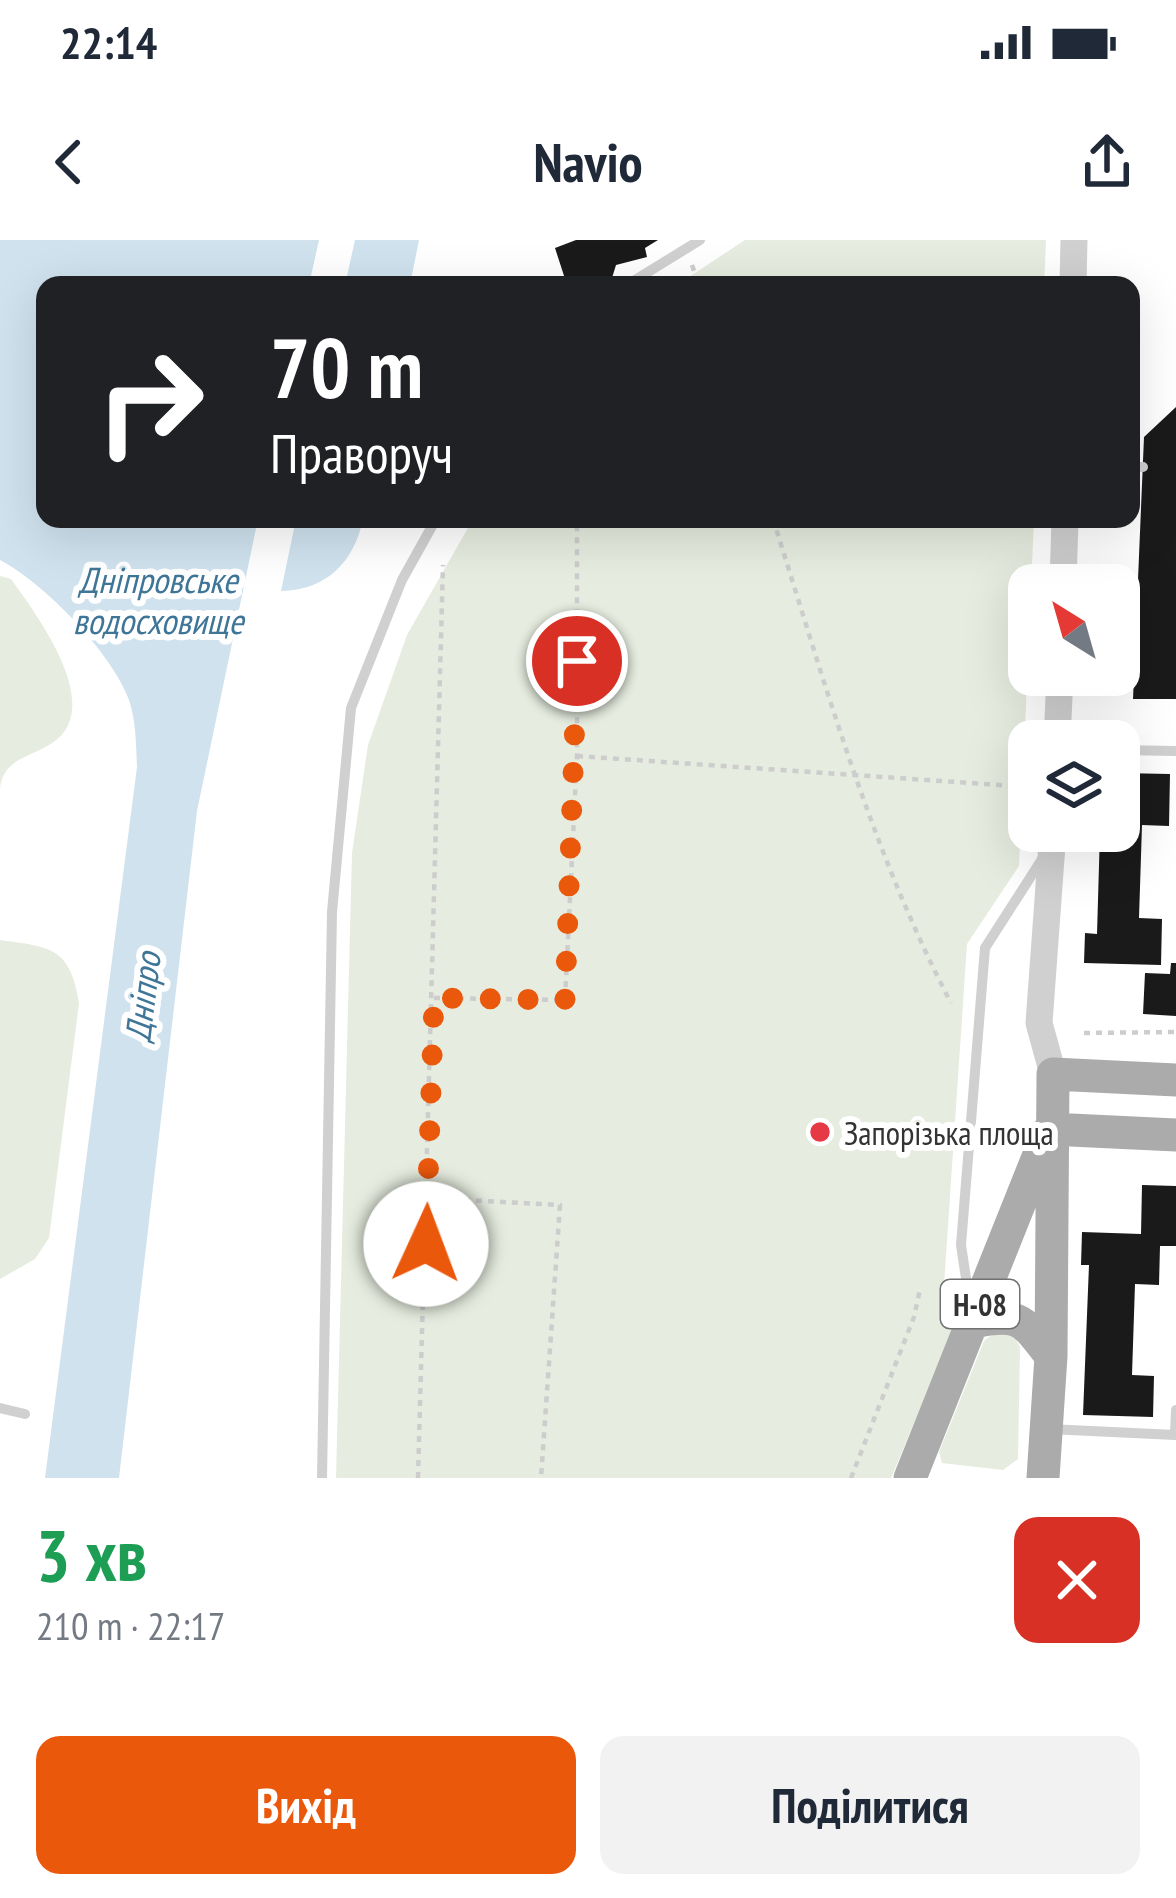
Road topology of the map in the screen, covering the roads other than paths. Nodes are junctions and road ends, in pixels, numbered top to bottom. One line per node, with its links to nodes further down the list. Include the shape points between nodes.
1 (700, 240): 3 (lane)
2 (1074, 240): 4 (street)
3 (642, 276)
4 (1073, 276)
5 (431, 528): 22 (lane, via 351,707 332,911)
6 (1065, 528): 7 (street)
7 (1064, 564)
8 (1140, 750): 9 (lane)
9 (1176, 751)
10 (1044, 852): 16 (lane, via 985,948 961,1245)
11 (1052, 852): 12 (street, via 1039,1023)
12 (1053, 1074): 13 (main road); 14 (main road, Н-08)
13 (1176, 1080)
14 (1050, 1129): 15 (main road); 16 (main road, Н-08); 17 (main road, Н-08)
15 (1176, 1135)
16 (973, 1322): 17 (main road, via 1006,1315 1025,1323); 23 (main road, Н-08)
17 (1051, 1356): 21 (main road, Н-08)
18 (0, 1408): 20 (lane)
19 (1176, 1411): 21 (lane, via 1175,1435)
20 (25, 1414)
21 (1046, 1429): 24 (main road, Н-08)
22 (322, 1478)
23 (910, 1478)
24 (1043, 1478)

